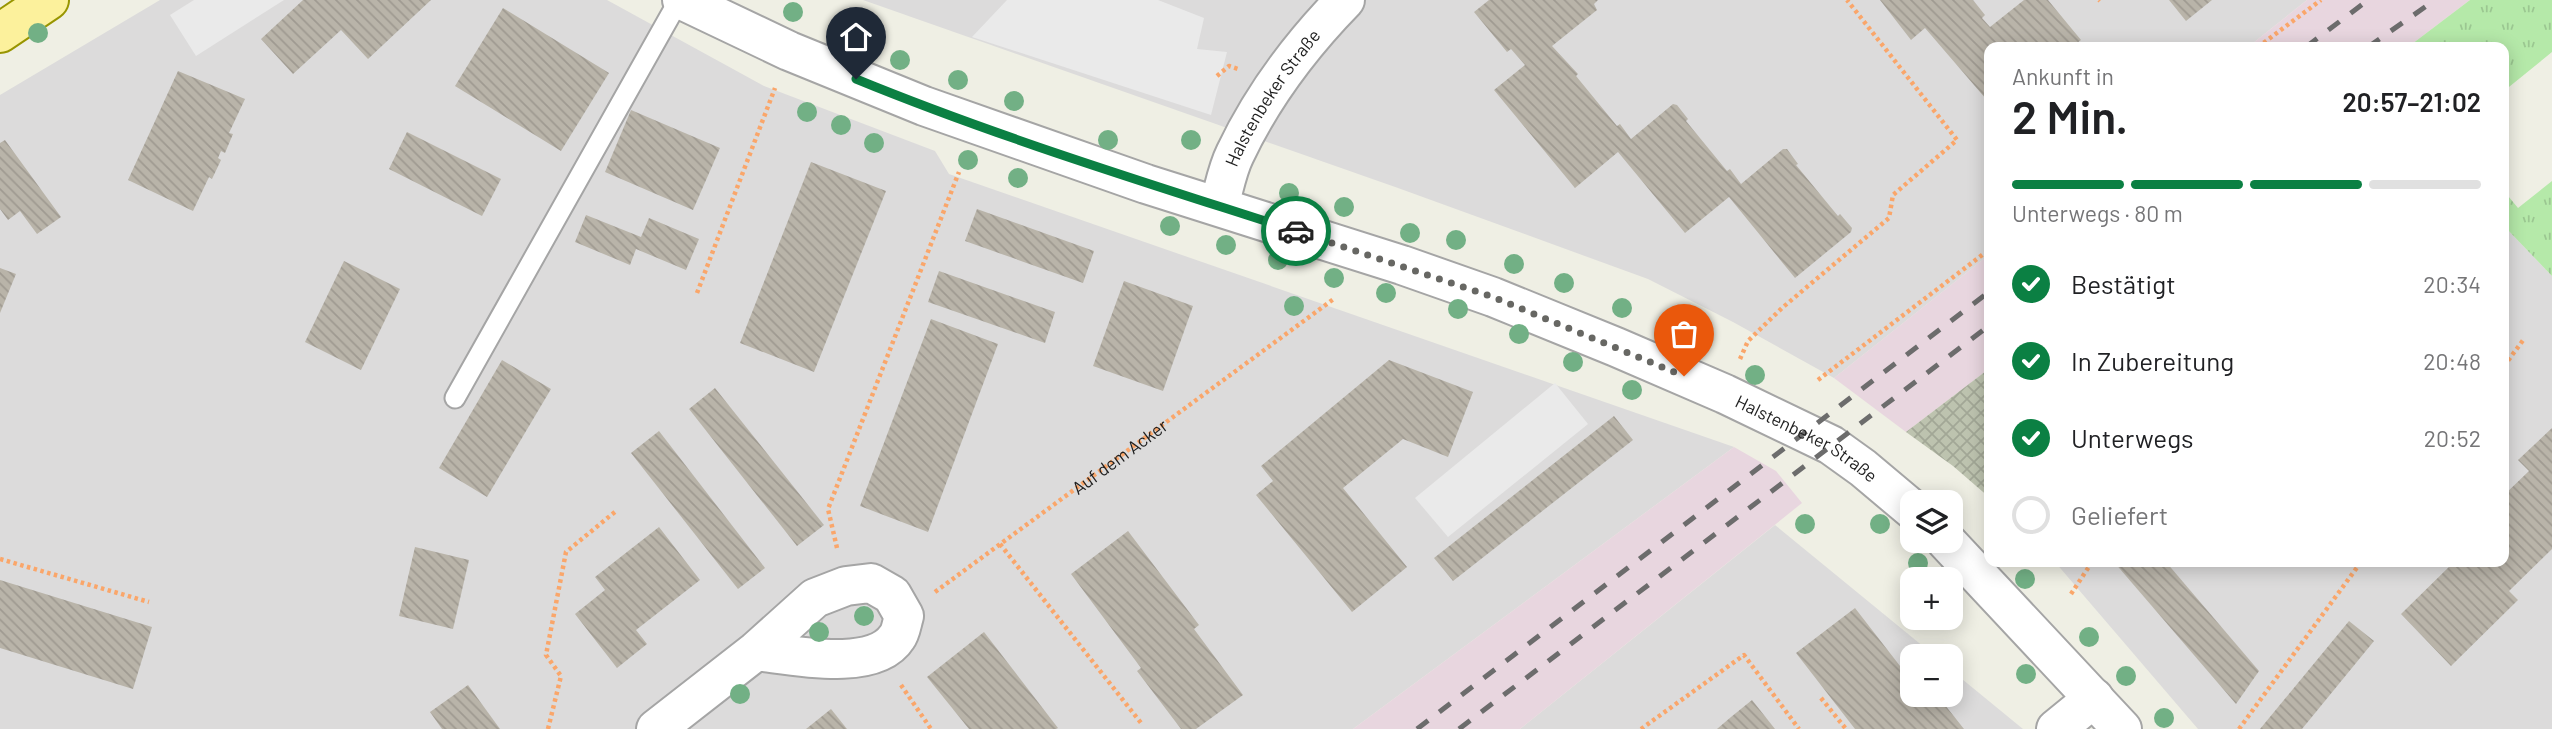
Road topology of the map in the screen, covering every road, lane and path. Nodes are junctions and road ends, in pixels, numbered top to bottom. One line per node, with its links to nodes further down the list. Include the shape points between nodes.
1 (49, 0): 6 (main road)
2 (681, 0): 8 (street, Halstenbeker Straße); 18 (lane)
3 (1345, 0): 10 (street, Halstenbeker Straße, via 1275,83 1234,156)
4 (1847, 0): 17 (path, via 1957,140 1893,195 1889,218 1748,341)
5 (2321, 0): 7 (path)
6 (0, 33)
7 (2265, 42)
8 (789, 51): 10 (street, Halstenbeker Straße, via 995,133); 12 (path)
9 (959, 172): 26 (path, via 828,509)
10 (1219, 206): 17 (street, Halstenbeker Straße, via 1493,297)
11 (1984, 254): 16 (path)
12 (697, 293)
13 (1335, 298): 21 (path, Auf dem Acker)
14 (2524, 339): 15 (path)
15 (2509, 359)
16 (1818, 380)
17 (1725, 394): 19 (street, Halstenbeker Straße, via 1830,445)
18 (455, 398)
19 (1900, 498)
20 (617, 511): 35 (path, via 566,552 546,655 561,676)
21 (1000, 544): 29 (path, Auf dem Acker); 34 (path)
22 (1957, 553): 33 (street)
23 (0, 559): 28 (path)
24 (2089, 567): 27 (path)
25 (2357, 567): 43 (path)
26 (846, 586): 29 (street, via 871,583 891,595); 30 (street, via 815,598)
27 (2071, 594)
28 (149, 602)
29 (904, 616): 31 (street, via 897,637)
30 (756, 651): 31 (street, via 855,659); 36 (street)
31 (879, 653): 37 (path)
32 (1821, 698): 40 (path)
33 (2094, 698): 41 (street); 42 (street)
34 (1141, 723)
35 (548, 729)
36 (656, 729)
37 (931, 729)
38 (1641, 729): 39 (path, via 1744,655)
39 (1799, 729)
40 (1846, 729)
41 (2056, 729)
42 (2122, 729)
43 (2239, 729)

